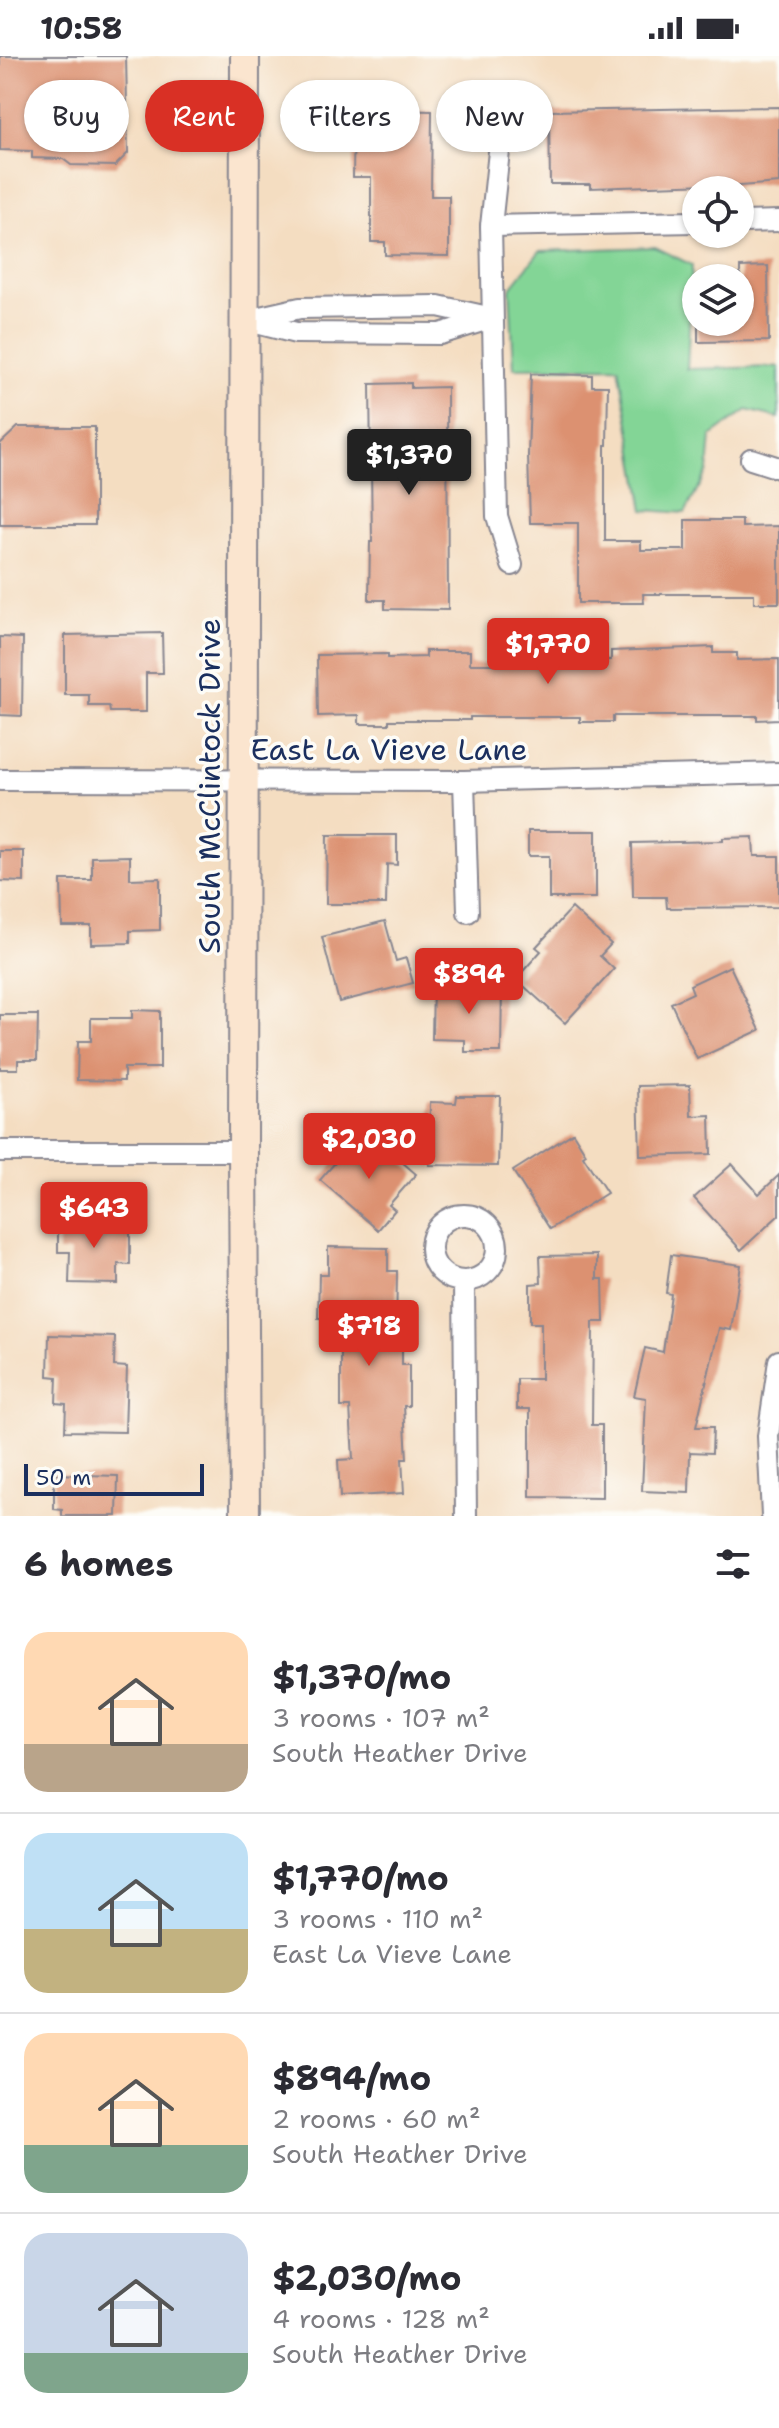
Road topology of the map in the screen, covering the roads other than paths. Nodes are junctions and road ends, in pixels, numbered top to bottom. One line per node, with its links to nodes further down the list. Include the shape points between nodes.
1 (245, 56): 8 (main road, South McClintock Drive)
2 (499, 152): 6 (street)
3 (779, 221): 5 (street)
4 (682, 222): 6 (street)
5 (754, 222)
6 (491, 226): 7 (street)
7 (492, 318): 8 (street, via 438,306 300,308); 11 (street, via 497,516)
8 (244, 320): 15 (main road, South McClintock Drive)
9 (751, 459): 10 (street)
10 (779, 468)
11 (512, 565)
12 (779, 773): 14 (street, East La Vieve Lane)
13 (0, 780): 15 (street, East La Vieve Lane)
14 (464, 781): 15 (street, East La Vieve Lane); 16 (street)
15 (244, 782): 17 (main road, South McClintock Drive)
16 (468, 912)
17 (243, 1151): 18 (street); 21 (main road, South McClintock Drive)
18 (0, 1153)
19 (464, 1282): 22 (street)
20 (779, 1361): 23 (street, via 768,1436)
21 (245, 1516)
22 (466, 1516)
23 (772, 1516)

